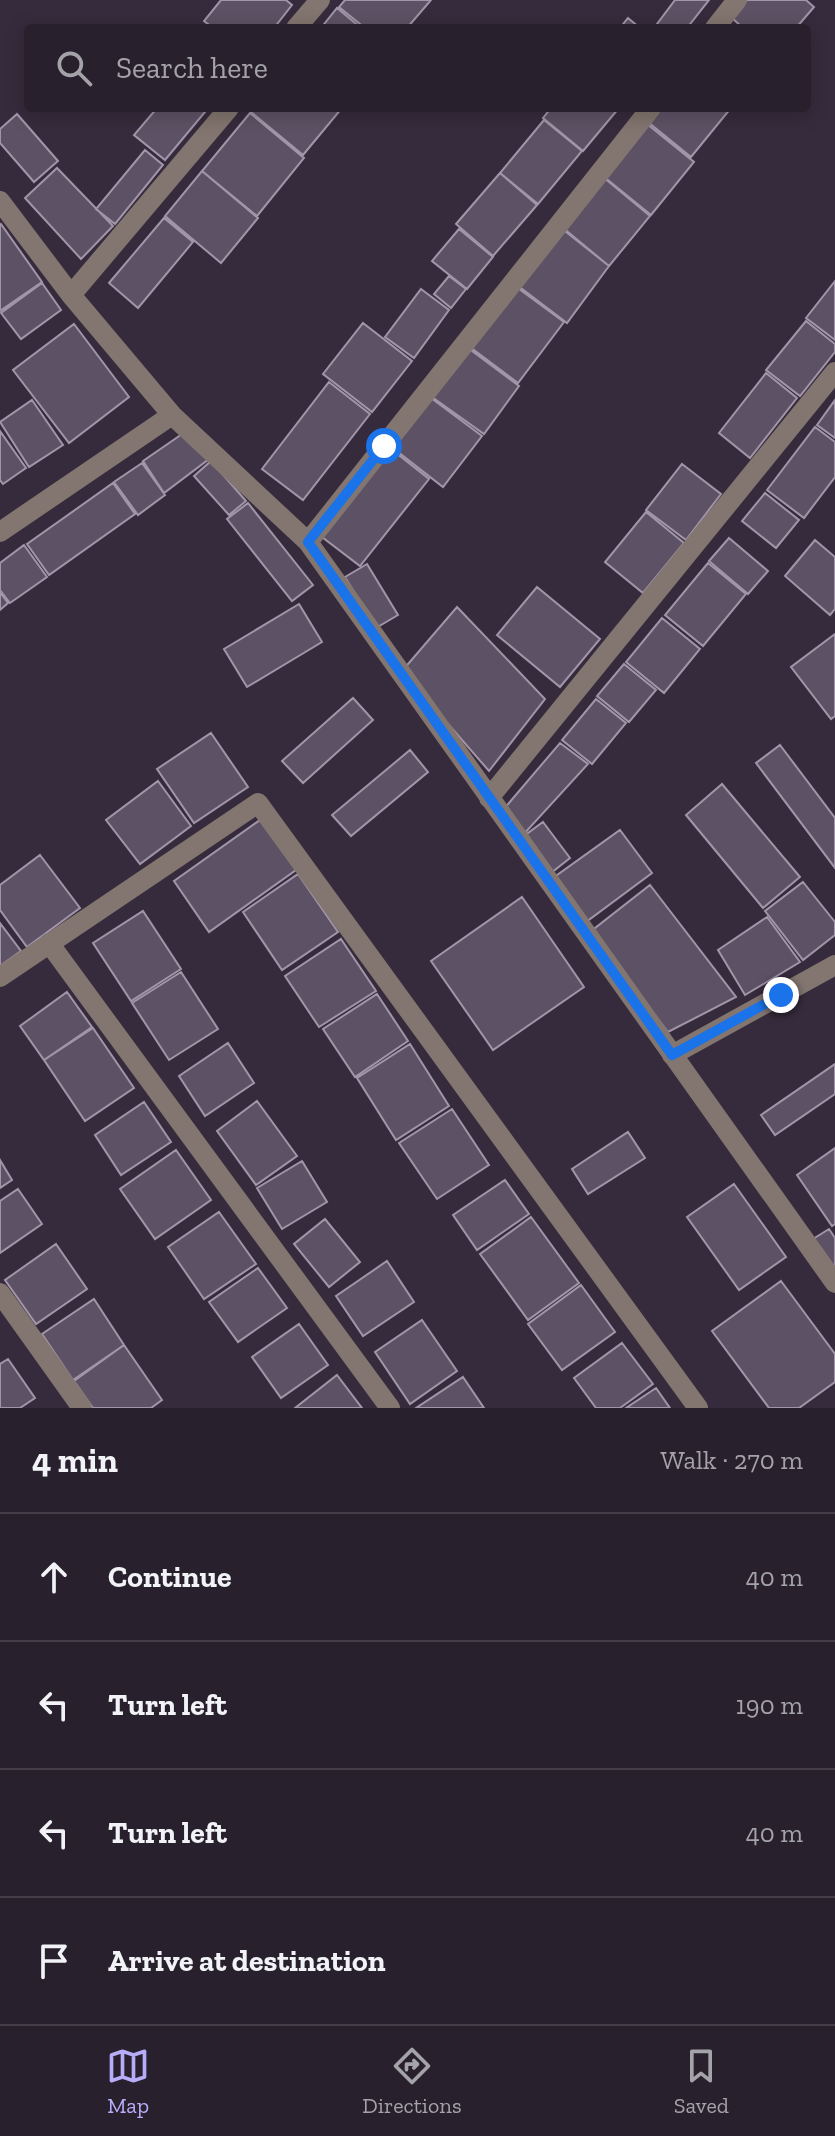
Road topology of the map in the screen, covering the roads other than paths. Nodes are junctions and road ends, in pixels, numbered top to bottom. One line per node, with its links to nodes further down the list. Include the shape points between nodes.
1 (320, 0): 3 (street)
2 (737, 0): 4 (street)
3 (299, 24)
4 (718, 24)
5 (226, 112): 8 (street)
6 (648, 112): 12 (street)
7 (0, 201): 8 (street)
8 (71, 295): 10 (street)
9 (835, 372): 13 (street)
10 (172, 415): 11 (street); 12 (street)
11 (0, 532)
12 (308, 542): 13 (street)
13 (489, 798): 17 (street)
14 (49, 943): 16 (street); 21 (street); 22 (street, via 258,803)
15 (835, 965): 17 (street)
16 (0, 977)
17 (672, 1055): 18 (street)
18 (835, 1283)
19 (0, 1293): 20 (street)
20 (82, 1408)
21 (390, 1408)
22 (698, 1408)

